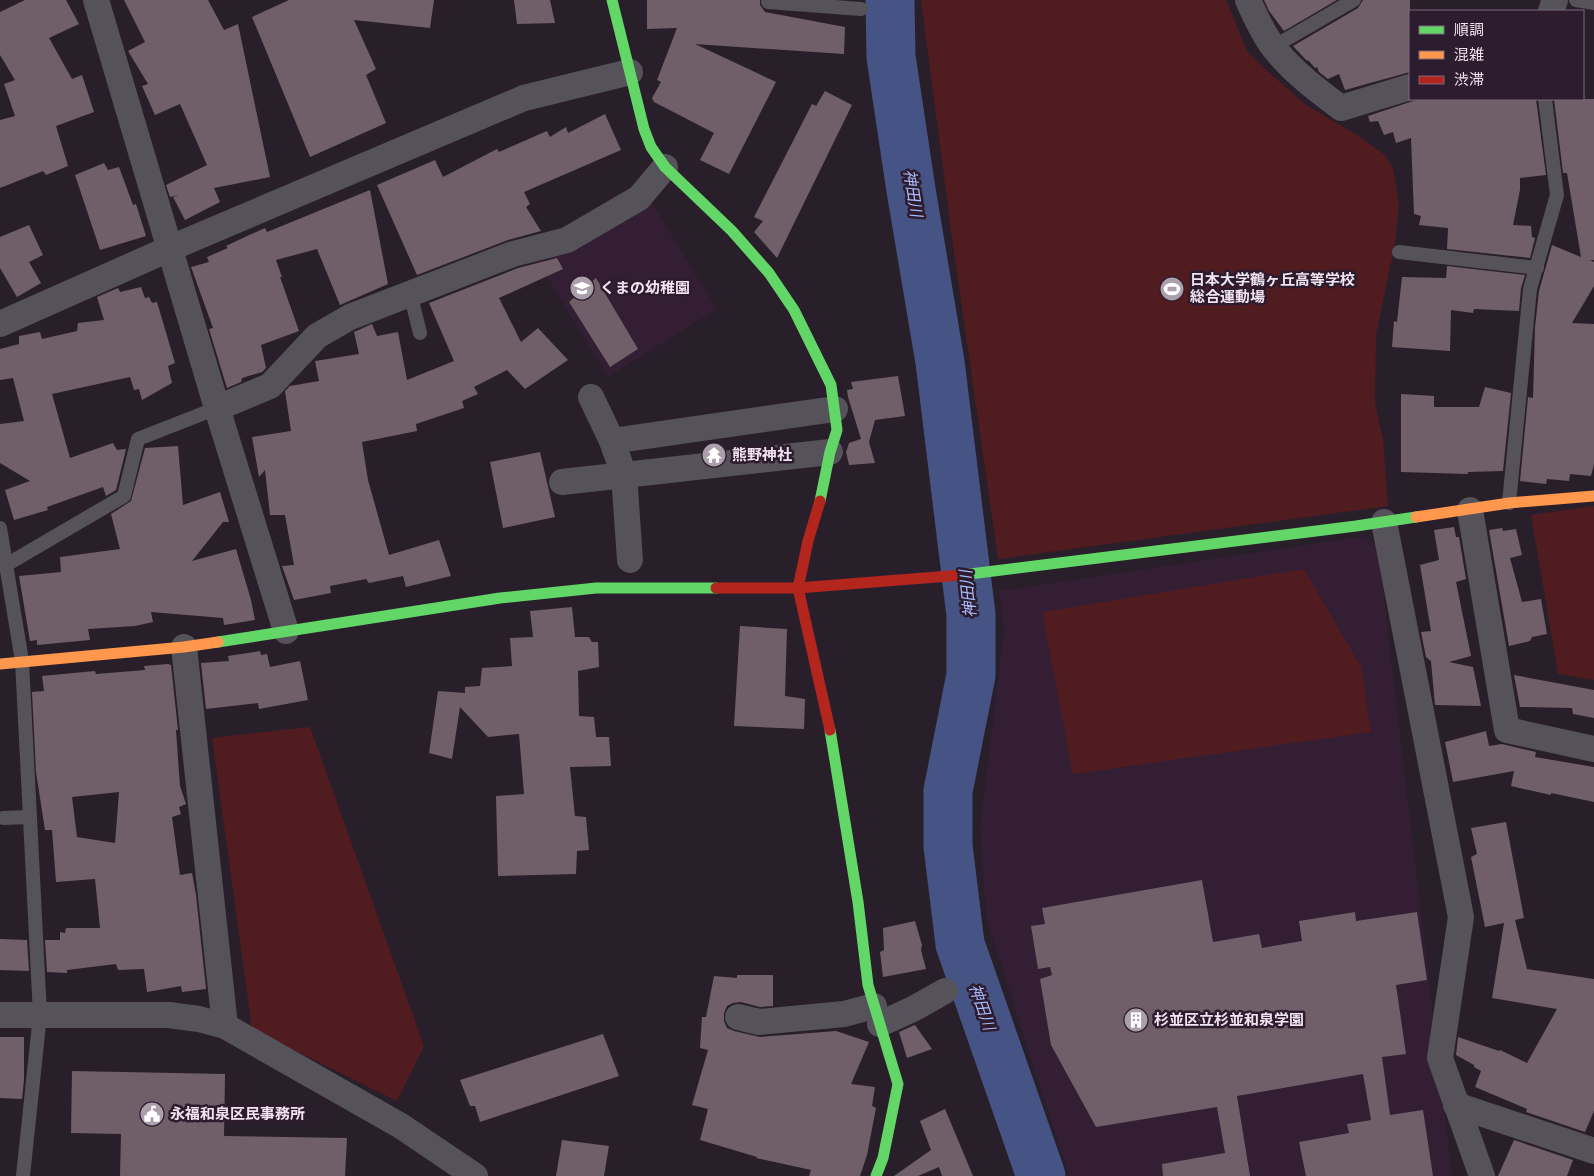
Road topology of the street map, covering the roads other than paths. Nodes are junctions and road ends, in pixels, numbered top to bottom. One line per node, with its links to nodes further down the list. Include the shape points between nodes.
1 (96, 0): 15 (street)
2 (612, 0): 11 (street)
3 (1248, 0): 10 (street)
4 (1354, 0): 10 (lane)
5 (1576, 0): 8 (lane)
6 (768, 2): 7 (lane)
7 (795, 2): 9 (lane)
8 (1594, 3)
9 (862, 9)
10 (1273, 47): 12 (street, via 1304,80 1341,108)
11 (630, 72): 14 (street, via 650,147); 15 (street, via 524,98)
12 (1409, 87)
13 (1545, 100): 17 (lane, via 1557,195)
14 (665, 167): 18 (street, via 639,198 567,240 513,254); 23 (street, via 732,231 769,274 794,310 831,385)
15 (171, 248): 19 (street); 22 (street)
16 (1399, 252): 17 (lane)
17 (1536, 268): 31 (lane, via 1530,289)
18 (410, 294): 20 (lane); 22 (street, via 350,317 317,336 270,386)
19 (0, 324)
20 (420, 333)
21 (591, 397): 25 (street)
22 (218, 408): 36 (lane, via 138,439 124,496); 38 (street)
23 (835, 409): 24 (street); 26 (street, via 837,430)
24 (765, 419): 25 (street); 27 (street)
25 (612, 441): 28 (street)
26 (830, 452): 27 (street); 37 (street)
27 (781, 458): 28 (street)
28 (624, 475): 29 (street); 35 (street)
29 (562, 482)
30 (1594, 496): 31 (street)
31 (1509, 503): 32 (street)
32 (1470, 510): 33 (street); 42 (street, via 1507,730)
33 (1384, 522): 37 (street, via 985,573); 51 (street, via 1461,917 1440,1058)
34 (0, 528): 36 (lane)
35 (630, 560)
36 (6, 565): 40 (lane)
37 (798, 588): 38 (street, via 596,588 500,598); 48 (street, via 830,730 868,985)
38 (286, 631): 39 (street)
39 (184, 647): 40 (street); 50 (street)
40 (22, 661): 41 (street); 43 (lane)
41 (0, 664)
42 (1594, 749)
43 (30, 817): 44 (lane); 47 (lane)
44 (3, 818)
45 (945, 991): 48 (street, via 913,1009)
46 (0, 1015): 47 (street)
47 (40, 1015): 50 (street, via 169,1015); 53 (lane)
48 (877, 1015): 49 (street, via 844,1014 759,1022); 55 (street, via 898,1084 883,1158)
49 (738, 1017)
50 (225, 1026): 54 (street, via 401,1126)
51 (1456, 1105): 52 (street); 56 (street)
52 (1594, 1151)
53 (23, 1176)
54 (475, 1176)
55 (876, 1176)
56 (1482, 1176)

